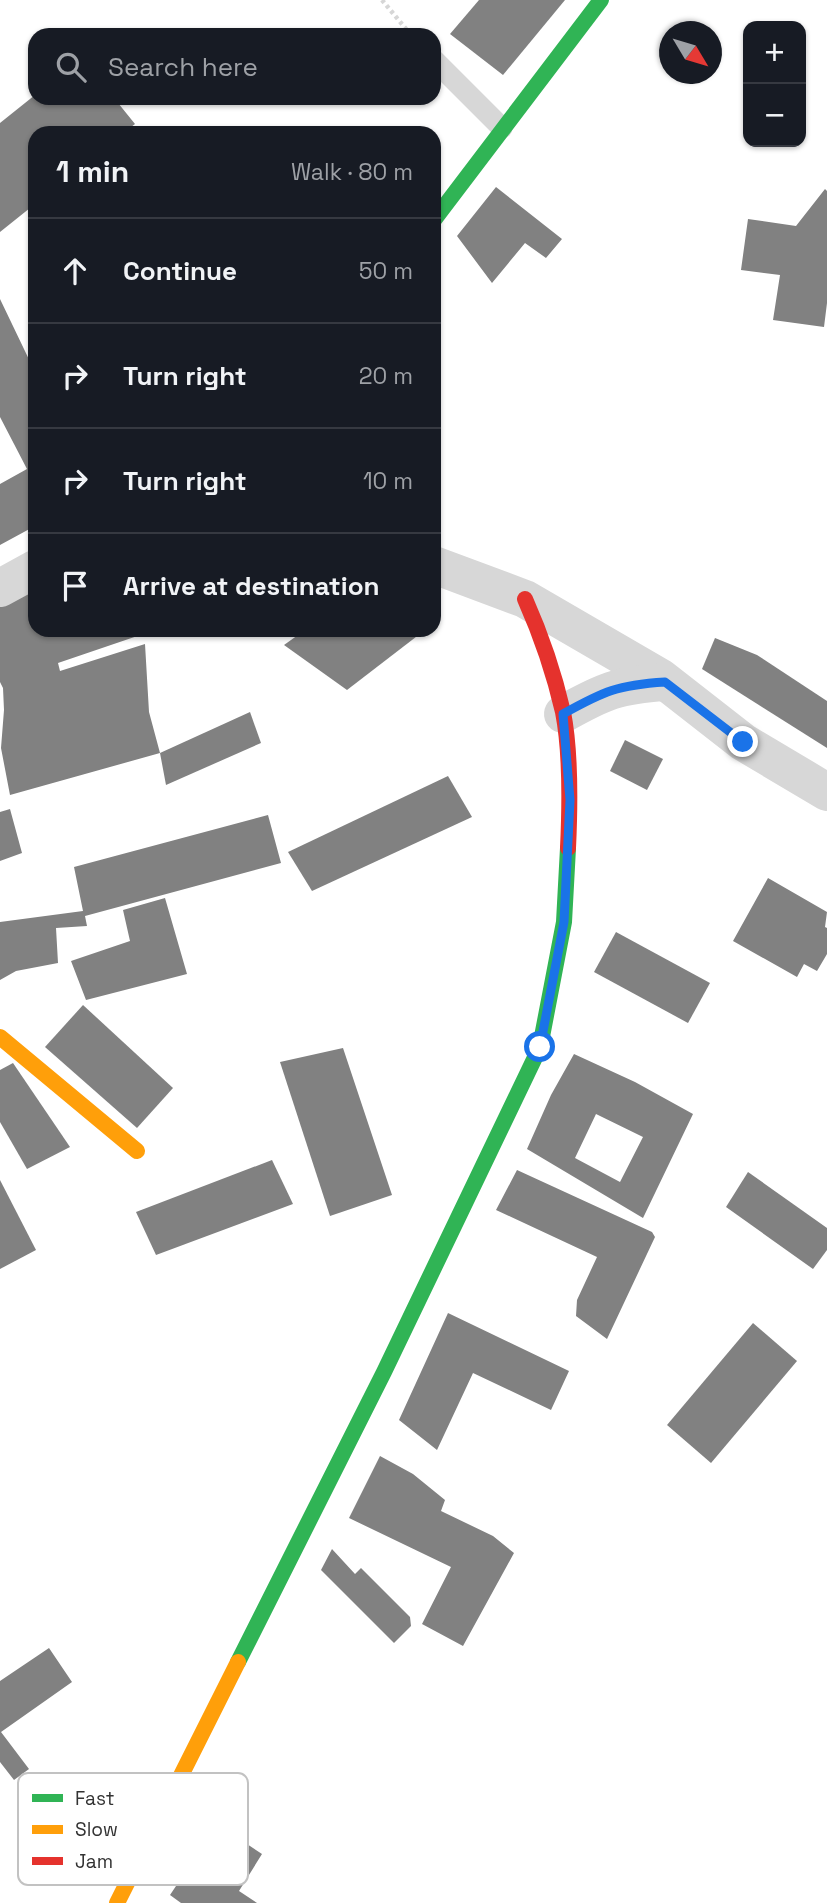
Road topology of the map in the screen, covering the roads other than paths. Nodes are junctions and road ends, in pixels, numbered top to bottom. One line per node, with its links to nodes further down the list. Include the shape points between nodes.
1 (601, 0): 3 (street)
2 (441, 67): 3 (lane)
3 (502, 128): 4 (street)
4 (441, 211)
5 (441, 568): 8 (street)
6 (28, 573): 7 (street)
7 (0, 588)
8 (526, 599): 9 (street); 10 (street)
9 (665, 682): 10 (street, via 599,693); 11 (street, via 743,742)
10 (563, 714): 14 (street, via 570,800 564,922 540,1047 378,1384)
11 (827, 792)
12 (0, 1037): 13 (street)
13 (137, 1151)
14 (182, 1773)
15 (126, 1885): 16 (street)
16 (117, 1903)

